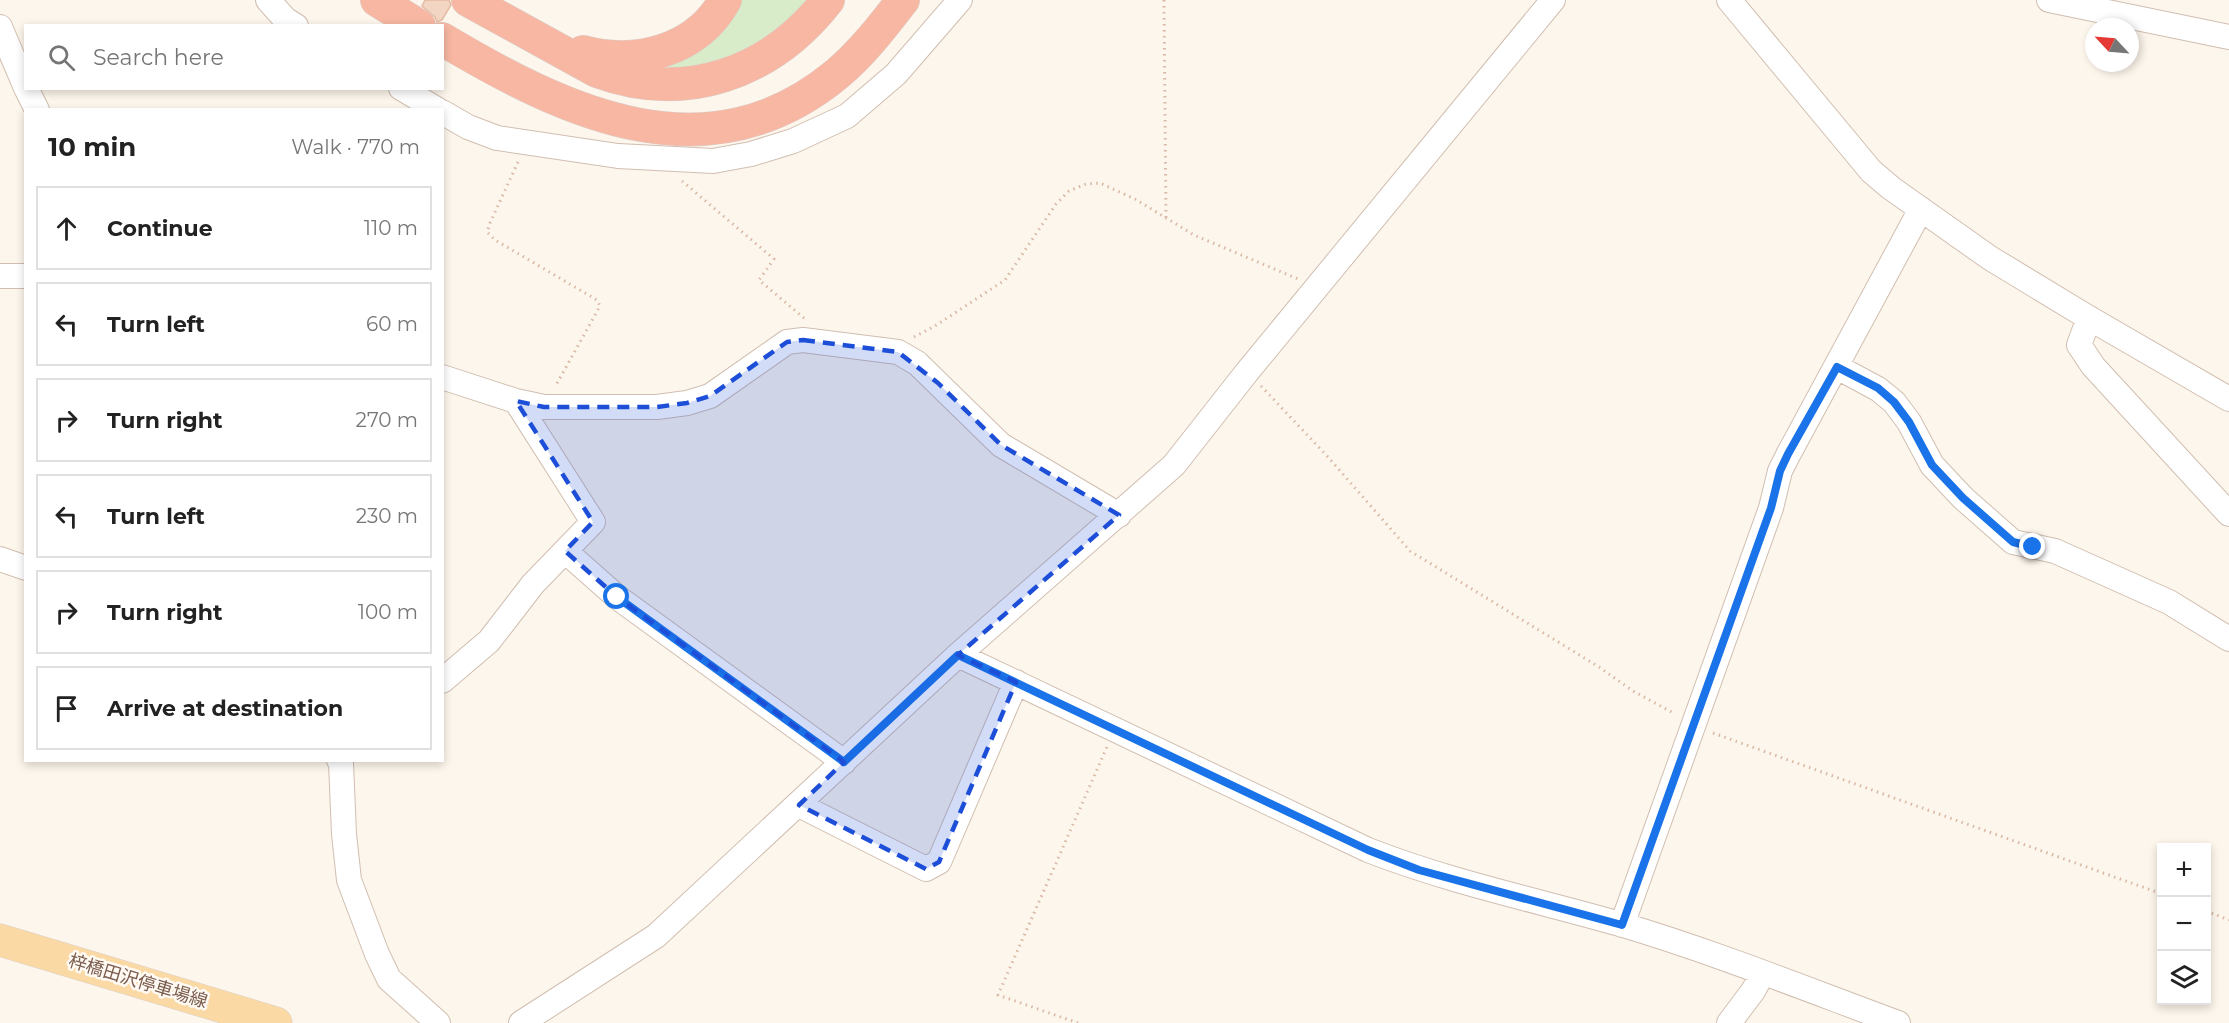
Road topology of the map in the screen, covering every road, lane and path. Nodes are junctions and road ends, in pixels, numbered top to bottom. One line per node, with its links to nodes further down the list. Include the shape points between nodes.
1 (268, 0): 13 (street)
2 (377, 0): 14 (highway)
3 (468, 0): 16 (highway)
4 (725, 0): 16 (highway, via 712,20 681,44 640,57 590,54)
5 (828, 0): 16 (highway, via 809,24 766,57 723,76 671,85 642,84 609,76)
6 (851, 0): 20 (highway, via 819,41 782,70 710,100 648,105 591,100)
7 (903, 0): 20 (highway, via 837,74 779,110 724,127 646,128 593,113)
8 (960, 0): 27 (street, via 896,74 847,116 793,141 751,154 713,161)
9 (1164, 0): 29 (path)
10 (1553, 0): 32 (street)
11 (1729, 0): 28 (street, via 1871,171)
12 (2051, 0): 17 (street)
13 (293, 24)
14 (416, 24)
15 (0, 27): 19 (street)
16 (519, 30)
17 (2229, 37)
18 (444, 40): 20 (highway)
19 (24, 83)
20 (524, 85)
21 (27, 90): 23 (street)
22 (404, 90): 24 (street)
23 (36, 108)
24 (435, 108)
25 (444, 113): 26 (street, via 483,134)
26 (523, 143): 27 (street); 41 (path, via 487,232 597,300 600,306)
27 (667, 160): 34 (path, via 675,174 774,260 759,280)
28 (1921, 209): 33 (street, via 1990,258); 36 (street)
29 (1166, 219): 32 (path, via 1194,235); 35 (path, via 1100,183 1070,191 1056,204 1005,280 915,337)
30 (0, 276): 31 (street)
31 (24, 276)
32 (1317, 287): 37 (street)
33 (2089, 318): 39 (street); 42 (street, via 2079,345 2093,366)
34 (828, 343): 35 (street); 41 (street, via 787,342 710,396 687,403 657,407)
35 (878, 348): 43 (street, via 898,352 917,363 1001,445)
36 (1837, 367): 47 (street, via 1878,388 1894,402 1932,465 2013,542 2055,551 2169,602); 51 (street, via 1780,471 1771,508)
37 (1247, 372): 43 (street, via 1174,465); 51 (path, via 1410,551 1633,691)
38 (444, 378): 40 (street)
39 (2229, 399)
40 (516, 401): 41 (street); 44 (street, via 593,522)
41 (544, 407)
42 (2229, 514)
43 (1119, 515): 48 (street)
44 (565, 551): 49 (street, via 489,640); 54 (street, via 617,597)
45 (0, 559): 46 (street)
46 (24, 567)
47 (2229, 639)
48 (958, 655): 50 (street); 54 (street)
49 (444, 679)
50 (1016, 682): 52 (street); 55 (street, via 939,862 926,869)
51 (1694, 724): 56 (path); 59 (street)
52 (1115, 729): 59 (street, via 1368,850 1419,870); 65 (path, via 998,995)
53 (342, 762): 63 (street, via 349,880 389,979)
54 (844, 762): 55 (street)
55 (799, 805): 64 (street, via 656,936)
56 (2157, 892)
57 (2211, 913): 58 (path)
58 (2229, 920)
59 (1622, 925): 61 (street)
60 (0, 939): 62 (main road, 梓橋田沢停車場線)
61 (1763, 973): 66 (street); 67 (street)
62 (276, 1023)
63 (438, 1023)
64 (521, 1023)
65 (1078, 1023)
66 (1729, 1023)
67 (1898, 1023)

